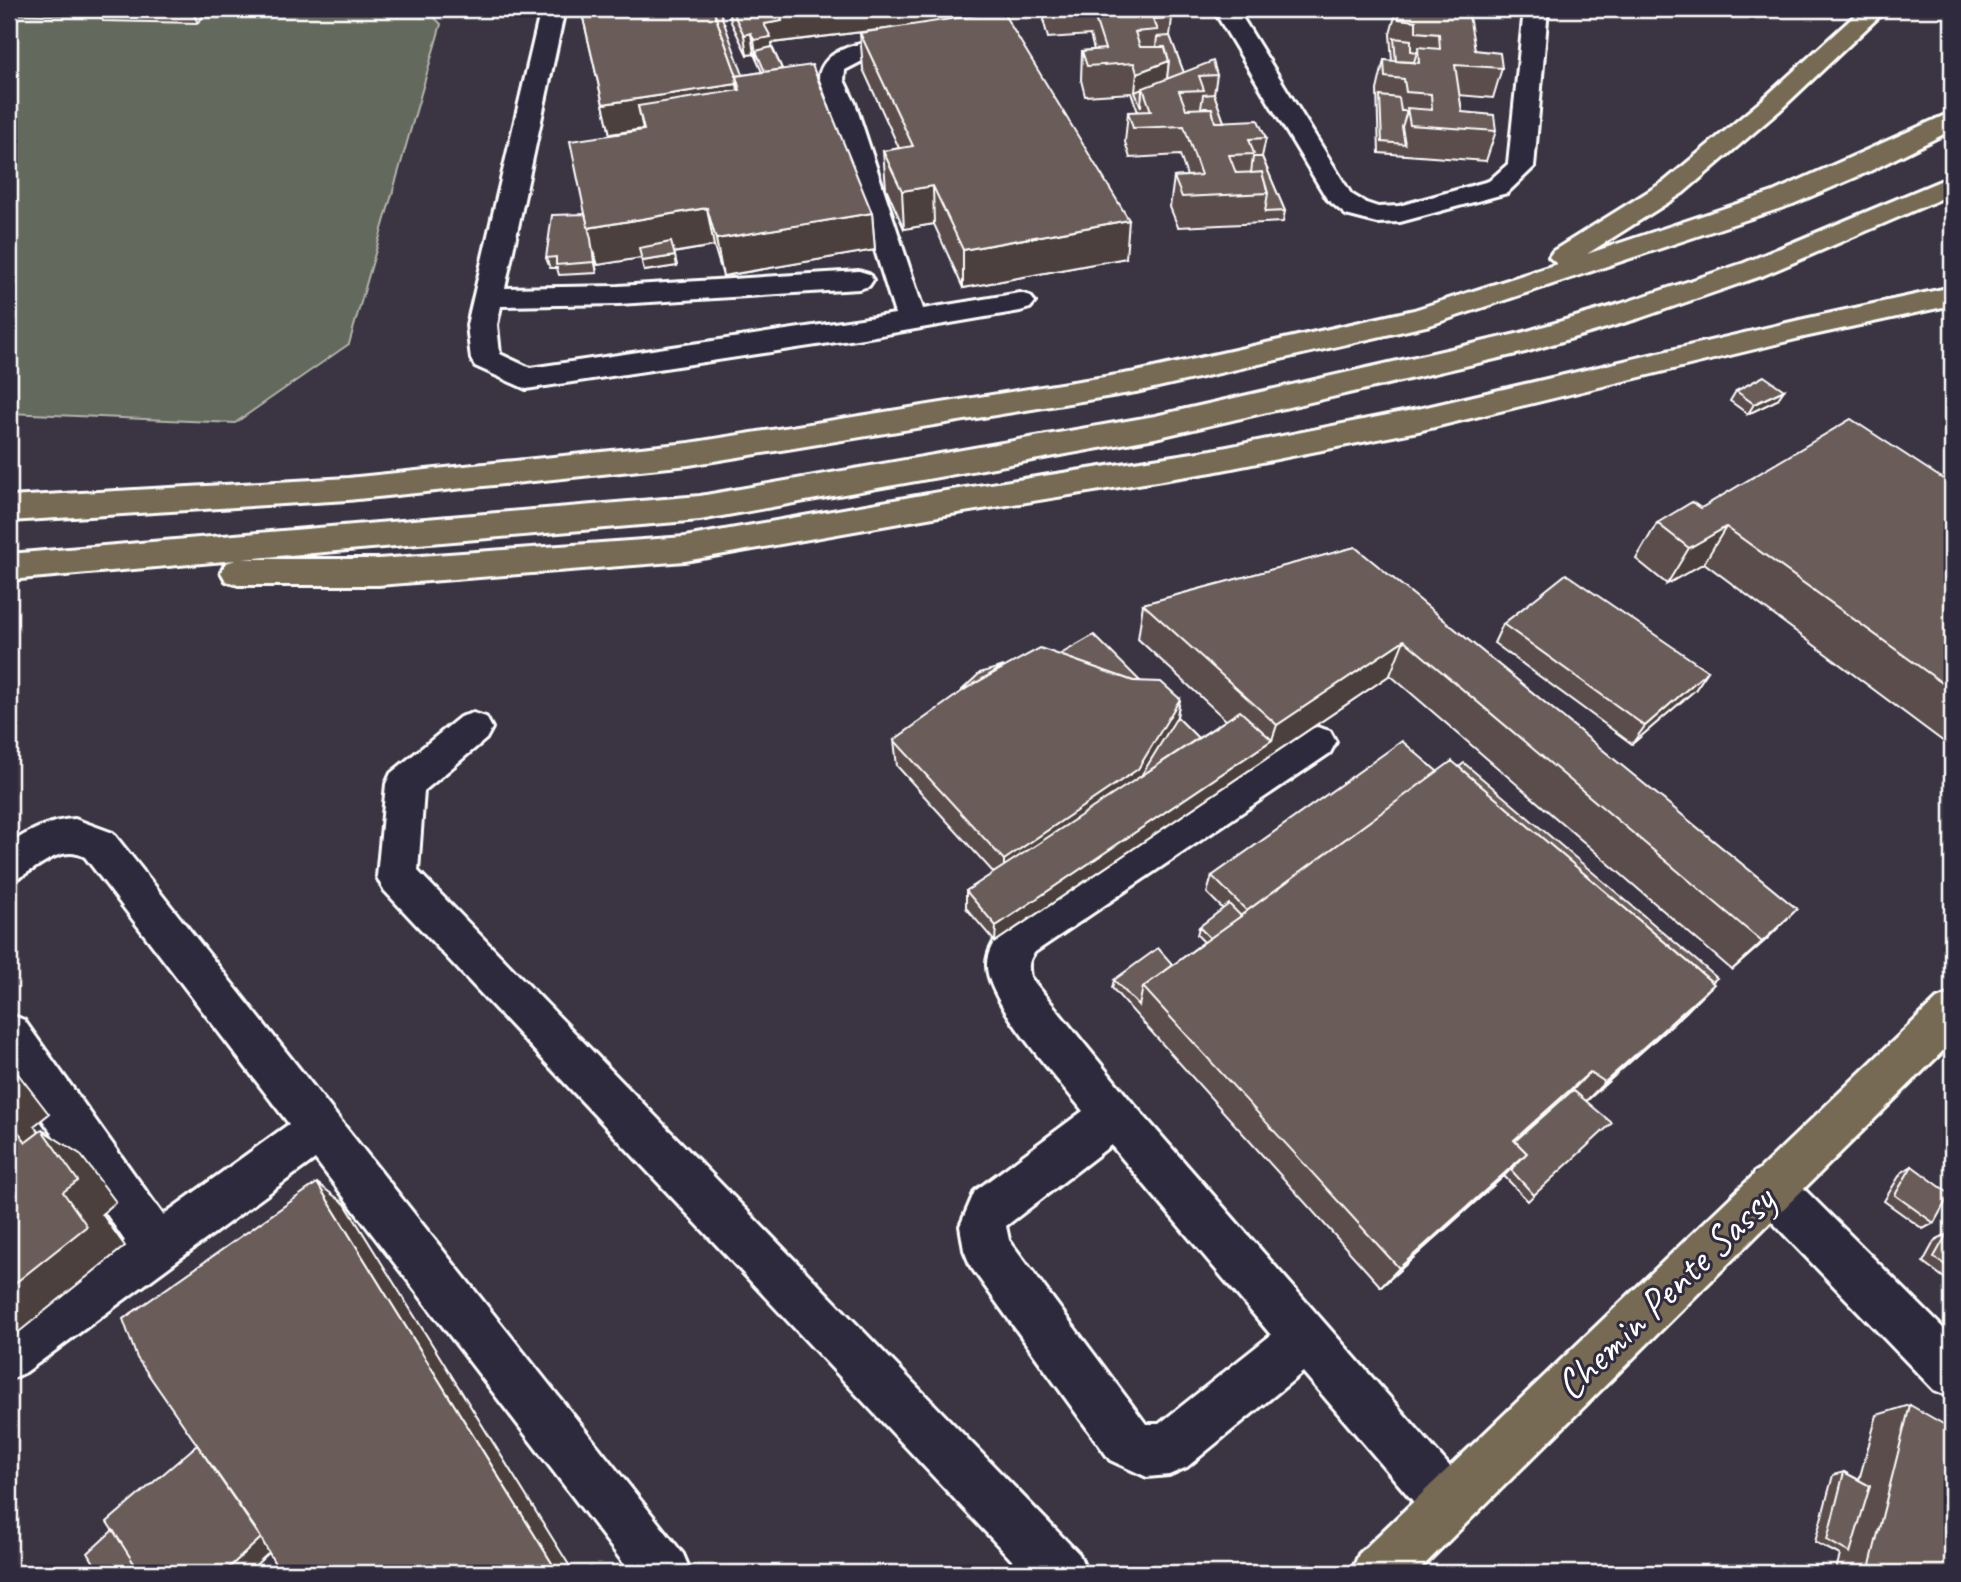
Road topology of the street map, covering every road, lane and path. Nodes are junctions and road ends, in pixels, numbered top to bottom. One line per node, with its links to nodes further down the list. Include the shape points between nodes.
1 (553, 9): 11 (lane)
2 (1225, 9): 3 (lane, via 1341,200 1377,215 1399,214 1498,187 1521,167)
3 (1536, 9)
4 (1875, 9): 9 (main road, via 1674,187)
5 (933, 41): 14 (lane, via 843,57 831,76)
6 (1947, 122): 9 (main road, via 1783,198)
7 (1952, 184): 16 (main road, via 1755,270 1630,311 1525,342 1155,427 700,508)
8 (859, 280): 13 (lane)
9 (1511, 289): 15 (main road, via 1420,318 1136,382 690,454 348,489)
10 (1952, 296): 16 (main road, via 1418,420 1212,461 685,549 378,572)
11 (488, 297): 13 (lane, via 618,295); 13 (lane, via 482,326 486,359 526,379)
12 (1020, 302): 14 (lane)
13 (737, 318): 14 (lane)
14 (912, 321)
15 (9, 509)
16 (9, 569)
17 (473, 728): 31 (lane, via 405,784 397,877)
18 (1317, 742): 22 (lane, via 1020,939 1009,953 1007,968 1013,986)
19 (9, 865): 23 (lane, via 45,842 70,834 86,836 99,845)
20 (1952, 1013): 24 (main road, Chemin Pente Sassy)
21 (9, 1034): 25 (lane)
22 (1114, 1115): 26 (lane); 26 (lane, via 991,1207 983,1226 988,1250 1128,1442 1147,1451 1169,1449)
23 (319, 1129): 25 (lane); 30 (lane)
24 (1770, 1188): 28 (lane); 29 (main road, Chemin Pente Sassy)
25 (157, 1247): 27 (lane)
26 (1306, 1338): 29 (lane)
27 (9, 1355)
28 (1952, 1372)
29 (1448, 1503): 32 (main road, Chemin Pente Sassy)
30 (664, 1573)
31 (1060, 1573)
32 (1378, 1573)

